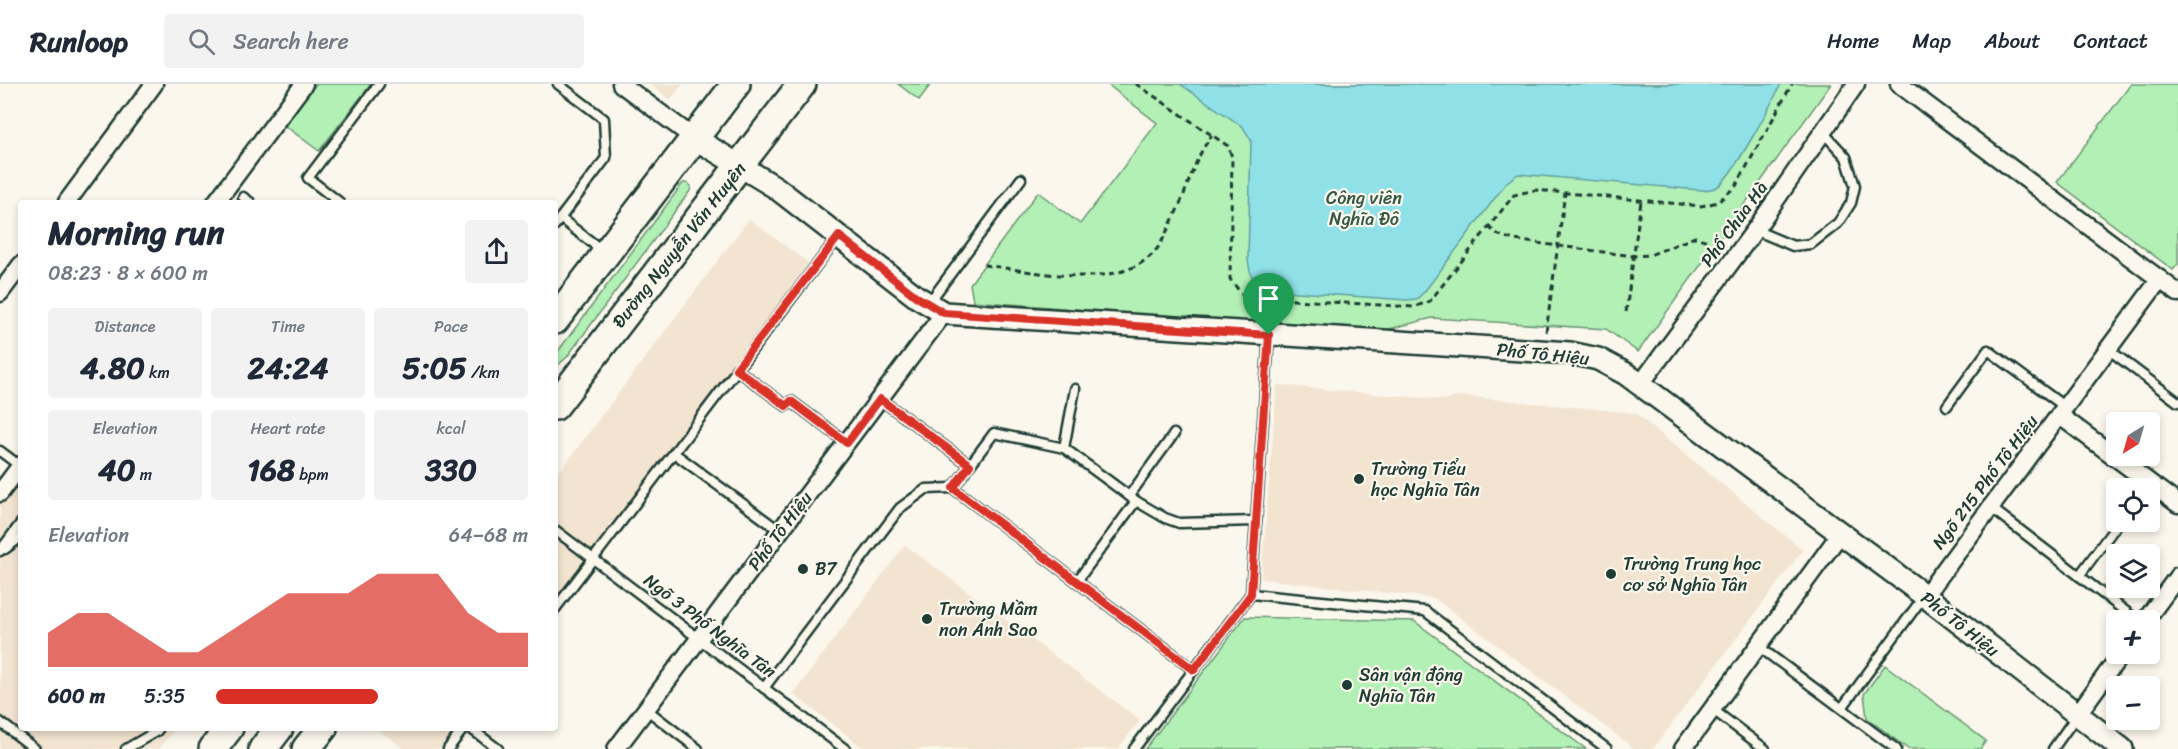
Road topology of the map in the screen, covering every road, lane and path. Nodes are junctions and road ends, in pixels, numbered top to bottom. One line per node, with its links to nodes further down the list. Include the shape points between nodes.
1 (154, 84): 18 (street)
2 (304, 84): 19 (street)
3 (379, 84): 20 (lane, via 308,178)
4 (558, 84): 22 (lane, via 604,119 606,158)
5 (621, 84): 14 (street)
6 (736, 84): 14 (main road)
7 (802, 84): 15 (main road, Đường Nguyễn Văn Huyên)
8 (1136, 84): 13 (path)
9 (1792, 84): 21 (path, via 1736,186 1718,202 1701,206)
10 (1857, 84): 12 (street, Phố Chùa Hà)
11 (1899, 84): 32 (street)
12 (1823, 132): 24 (street, Phố Chùa Hà); 24 (lane, via 1846,157 1855,186 1851,203 1838,223 1811,244 1793,246)
13 (1212, 135): 23 (path, via 1227,146 1232,158 1230,279 1244,297 1414,308 1430,301); 30 (path, via 1197,159 1162,241 1150,257 1132,268 1109,275 1077,276)
14 (694, 138): 15 (street); 28 (main road)
15 (740, 166): 25 (street, via 775,187); 45 (main road, Đường Nguyễn Văn Huyên)
16 (1021, 179): 35 (lane)
17 (1565, 193): 21 (path); 23 (path, via 1535,190 1514,195); 27 (path)
18 (68, 200)
19 (217, 200)
20 (336, 200)
21 (1641, 200): 29 (path)
22 (558, 221): 28 (lane)
23 (1488, 227): 27 (path, via 1514,240)
24 (1755, 230): 42 (street, Phố Chùa Hà)
25 (839, 236): 35 (street); 41 (lane)
26 (1708, 242): 29 (path, via 1695,237 1650,255)
27 (1558, 246): 29 (path); 38 (path)
28 (606, 254): 37 (main road)
29 (1633, 256): 36 (path)
30 (984, 265)
31 (18, 269): 33 (street)
32 (2160, 279): 34 (street); 40 (street, Ngõ 215 Phố Tô Hiệu)
33 (0, 293)
34 (2178, 293)
35 (936, 309): 39 (street, Phố Tô Hiệu); 44 (street, Phố Tô Hiệu)
36 (1626, 312)
37 (558, 316)
38 (1545, 332)
39 (1269, 335): 42 (street, Phố Tô Hiệu, via 1585,355 1612,365); 64 (lane)
40 (2108, 349): 46 (lane); 48 (street, Ngõ 215 Phố Tô Hiệu)
41 (736, 369): 50 (lane, via 786,406 791,401); 53 (lane)
42 (1640, 385): 69 (street, Phố Tô Hiệu)
43 (1075, 388): 51 (lane)
44 (880, 399): 50 (street, Phố Tô Hiệu); 55 (lane)
45 (558, 402)
46 (2178, 402)
47 (1947, 406): 48 (lane, via 1988,350)
48 (2062, 411): 57 (street); 63 (street, Ngõ 215 Phố Tô Hiệu)
49 (1174, 434): 61 (lane)
50 (847, 443): 66 (street, Phố Tô Hiệu)
51 (1065, 448): 55 (lane, via 994,433); 61 (lane)
52 (0, 451): 54 (lane)
53 (674, 453): 66 (lane); 72 (lane)
54 (18, 463)
55 (970, 465): 58 (lane)
56 (18, 469): 59 (street)
57 (2137, 478)
58 (953, 488): 75 (lane); 85 (lane, via 926,489 900,508)
59 (0, 493)
60 (2160, 494): 62 (street)
61 (1132, 499): 64 (lane, via 1179,523); 75 (lane)
62 (2178, 504)
63 (1990, 507): 73 (lane); 77 (street, Ngõ 215 Phố Tô Hiệu)
64 (1256, 521): 76 (lane)
65 (18, 527): 71 (lane)
66 (780, 531): 81 (street, Phố Tô Hiệu)
67 (558, 532): 72 (lane, Ngõ 3 Phố Nghĩa Tân)
68 (2112, 532): 73 (lane)
69 (1840, 534): 77 (street, Phố Tô Hiệu); 82 (street)
70 (18, 539): 71 (lane)
71 (0, 552)
72 (593, 558): 78 (lane); 81 (lane, Ngõ 3 Phố Nghĩa Tân)
73 (2079, 576): 79 (lane)
74 (2178, 576): 80 (street)
75 (1077, 581): 84 (lane)
76 (1251, 594): 84 (lane); 108 (lane, via 1425,611)
77 (1925, 596): 86 (lane, Ngõ 215 Phố Tô Hiệu); 89 (street, Phố Tô Hiệu)
78 (558, 605)
79 (2124, 610)
80 (2153, 610)
81 (699, 639): 85 (lane, Ngõ 3 Phố Nghĩa Tân); 87 (street, Phố Tô Hiệu)
82 (1758, 646): 86 (lane); 88 (street)
83 (2114, 664): 89 (street)
84 (1194, 670): 107 (lane)
85 (764, 688): 106 (lane, Ngõ 3 Phố Nghĩa Tân)
86 (1842, 708): 111 (lane)
87 (646, 709): 104 (street, Phố Tô Hiệu); 105 (lane)
88 (1712, 709): 109 (street); 110 (lane)
89 (2077, 715): 112 (lane); 113 (street, Phố Tô Hiệu)
90 (0, 722): 97 (lane)
91 (157, 731): 98 (lane)
92 (227, 731): 99 (main road)
93 (277, 731): 100 (main road)
94 (321, 731): 101 (main road)
95 (462, 731): 102 (lane)
96 (474, 731): 103 (lane)
97 (35, 749)
98 (126, 749)
99 (213, 749)
100 (262, 749)
101 (306, 749)
102 (448, 749)
103 (498, 749)
104 (616, 749)
105 (698, 749)
106 (845, 749)
107 (1134, 749)
108 (1607, 749)
109 (1683, 749)
110 (1765, 749)
111 (1896, 749)
112 (2053, 749)
113 (2122, 749)

